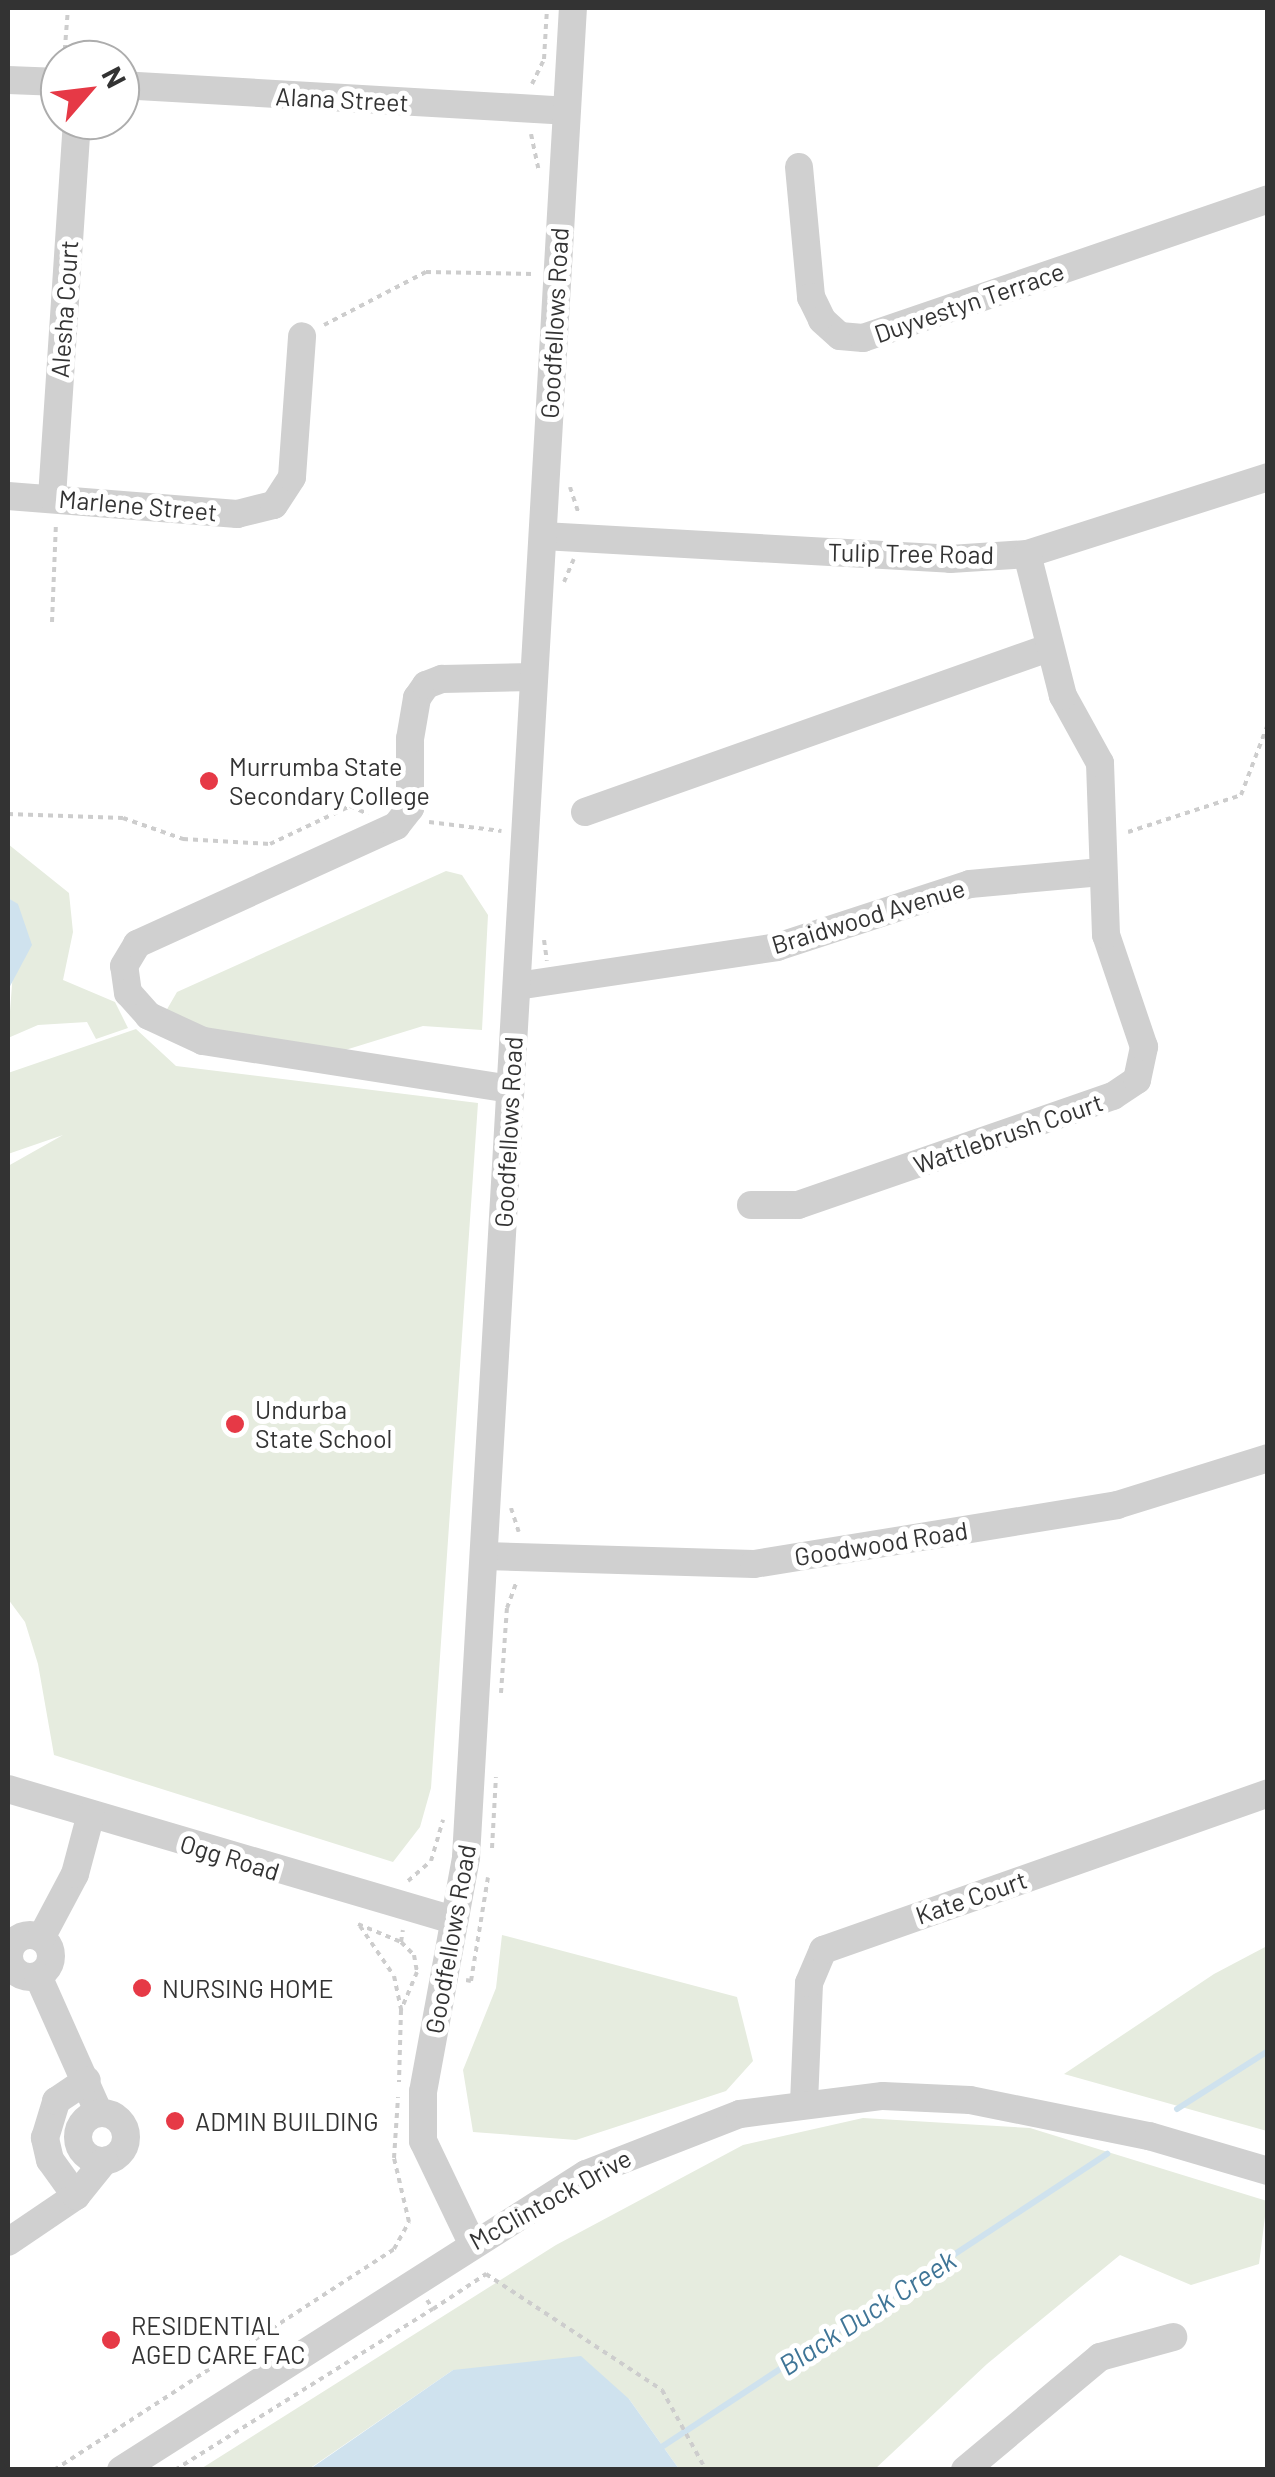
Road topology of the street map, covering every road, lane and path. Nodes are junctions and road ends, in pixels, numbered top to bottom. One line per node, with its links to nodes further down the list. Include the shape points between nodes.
1 (68, 8): 4 (path)
2 (547, 8): 8 (path, via 544,59 533,79)
3 (573, 8): 9 (street, Goodfellows Road)
4 (66, 40)
5 (8, 80): 6 (street)
6 (40, 81)
7 (140, 86): 8 (street, Alana Street)
8 (530, 109): 9 (street, Alana Street); 12 (path)
9 (565, 111): 21 (street, Goodfellows Road)
10 (76, 140): 20 (street, Alesha Court)
11 (799, 167): 13 (street, Duyvestyn Terrace, via 811,297 840,336 863,338)
12 (538, 187)
13 (1268, 199)
14 (534, 256): 15 (path)
15 (532, 274): 16 (path); 17 (path, via 426,272)
16 (532, 293)
17 (302, 336): 20 (street, Marlene Street, via 292,477 274,505 237,514)
18 (1268, 477): 22 (street, Tulip Tree Road)
19 (8, 496): 20 (street, Marlene Street)
20 (52, 498): 23 (path)
21 (543, 536): 22 (street, Tulip Tree Road, via 950,559); 25 (street, Goodfellows Road)
22 (1027, 554): 24 (street, Wattlebrush Court)
23 (52, 622)
24 (1050, 648): 28 (street); 32 (street, Wattlebrush Court, via 1063,696 1100,764)
25 (534, 678): 30 (street, via 426,685 414,712); 35 (street, Goodfellows Road)
26 (1268, 724): 32 (path, via 1241,795)
27 (502, 811): 31 (path)
28 (586, 812)
29 (8, 814): 30 (path, via 123,818 184,839 270,844 350,806 370,814 385,807)
30 (405, 817): 31 (path); 36 (street, via 137,944 124,966 128,993 149,1016 203,1041)
31 (502, 831): 33 (path)
32 (1100, 842): 34 (street, Wattlebrush Court)
33 (500, 850)
34 (1100, 872): 35 (street, Braidwood Avenue, via 970,884 776,947); 37 (street, Wattlebrush Court, via 1109,948 1144,1047 1138,1080 1112,1096 798,1205)
35 (517, 986): 36 (street, Goodfellows Road)
36 (510, 1089): 39 (street, Goodfellows Road)
37 (751, 1205)
38 (1268, 1458): 39 (street, Goodwood Road, via 1117,1505 754,1564)
39 (486, 1556): 45 (street, Goodfellows Road, via 466,1857)
40 (8, 1789): 43 (street, Ogg Road)
41 (1268, 1793): 51 (street, Kate Court, via 823,1950 809,1983)
42 (446, 1810): 44 (path, via 431,1861 408,1875)
43 (90, 1814): 44 (street, Ogg Road); 46 (street, via 75,1874)
44 (405, 1910): 45 (street, Ogg Road); 47 (path)
45 (454, 1920): 55 (street, Goodfellows Road, via 423,2092 423,2141)
46 (21, 1936): 48 (street, via 8,1956); 48 (street, via 51,1960)
47 (402, 1942): 49 (path, via 417,1972); 49 (path, via 358,1924 394,1976)
48 (20, 1974): 50 (street)
49 (401, 2010): 56 (path, via 394,2158 409,2222)
50 (87, 2080): 53 (street, via 56,2101 46,2138 50,2160); 53 (street, via 99,2113 84,2121 78,2135 88,2156 104,2160)
51 (804, 2103): 52 (street, McClintock Drive, via 883,2096 970,2100 1149,2136); 55 (street, McClintock Drive, via 671,2136 586,2174)
52 (1268, 2171)
53 (76, 2196): 54 (street)
54 (8, 2242)
55 (471, 2242): 57 (street, McClintock Drive)
56 (394, 2250): 57 (path); 60 (path)
57 (414, 2280): 58 (path); 61 (street, McClintock Drive)
58 (434, 2309): 62 (path); 63 (path, via 486,2274 662,2390)
59 (1173, 2337): 64 (street, via 1100,2357)
60 (54, 2470)
61 (121, 2470)
62 (174, 2470)
63 (706, 2470)
64 (965, 2470)

